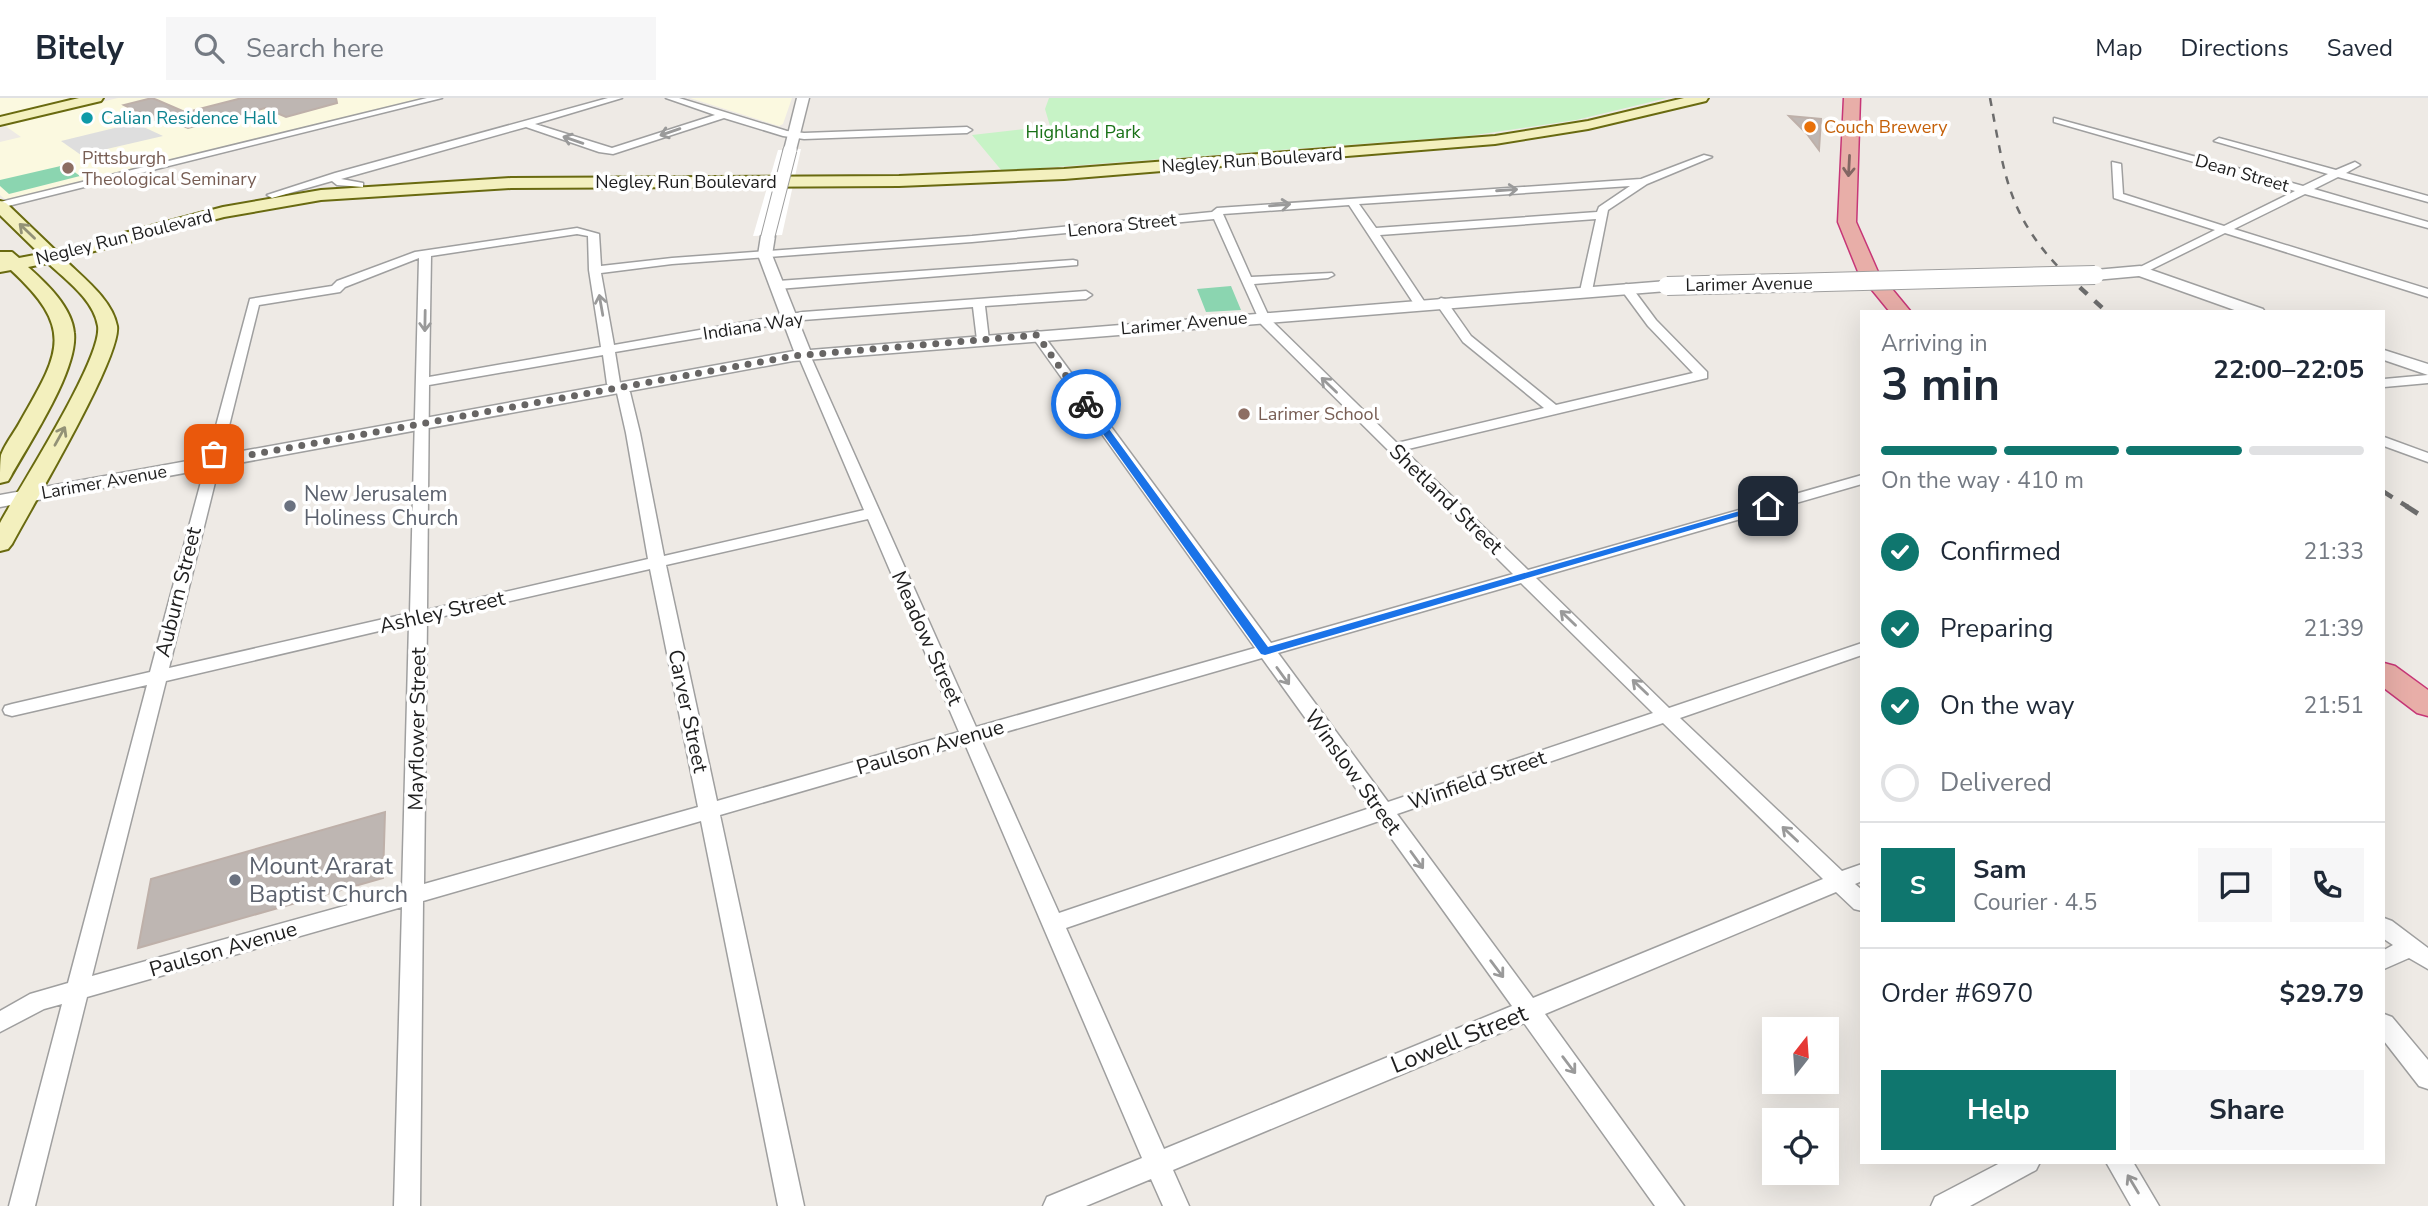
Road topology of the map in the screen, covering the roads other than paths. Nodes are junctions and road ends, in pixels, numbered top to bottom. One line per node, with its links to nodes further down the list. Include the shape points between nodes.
1 (96, 98): 11 (main road)
2 (438, 98): 28 (street)
3 (618, 98): 12 (street)
4 (670, 98): 9 (street)
5 (803, 98): 14 (street)
6 (1684, 98): 22 (main road, Negley Run Boulevard, via 1491,137 1063,170 889,178 556,176)
7 (1700, 98): 38 (main road, Negley Run Boulevard, via 1588,125 1486,141 1063,174 910,181 511,183 321,195 223,212)
8 (1852, 98): 35 (highway, one-way to 35, via 1847,218)
9 (723, 115): 12 (street, one-way to 12, via 618,150 602,150); 14 (street)
10 (2057, 120): 24 (street, Dean Street)
11 (0, 121)
12 (529, 125): 19 (street)
13 (967, 130): 14 (street)
14 (794, 135): 39 (street, bridge)
15 (2219, 141): 20 (street)
16 (1707, 157): 21 (street)
17 (2116, 164): 32 (street, via 2119,196)
18 (2355, 165): 20 (street, Larimer Avenue)
19 (339, 174): 22 (street, via 337,182); 25 (street)
20 (2339, 174): 24 (street, Larimer Avenue); 26 (street)
21 (1643, 182): 27 (street, Lenora Street, one-way to 21); 30 (street)
22 (359, 185): 25 (main road, Negley Run Boulevard)
23 (1866, 186): 35 (highway)
24 (2305, 191): 31 (street, Dean Street); 32 (street, Larimer Avenue)
25 (272, 195): 38 (main road, Negley Run Boulevard)
26 (2428, 199)
27 (1351, 201): 29 (street, Lenora Street, one-way to 27, via 1217,211); 34 (street)
28 (0, 205): 38 (main road, one-way to 28)
29 (1218, 215): 39 (street, Lenora Street); 45 (street, Shetland Street)
30 (1601, 215): 34 (street); 48 (street)
31 (2428, 225)
32 (2226, 229): 43 (street, Larimer Avenue); 49 (street)
33 (577, 231): 37 (street, Auburn Street); 42 (street, Carver Street, via 593,234)
34 (1372, 232): 53 (street)
35 (1856, 242): 54 (highway, via 1869,274)
36 (0, 249): 41 (main road)
37 (425, 253): 65 (street, Mayflower Street, one-way to 65); 73 (street, Auburn Street, via 336,289 254,302)
38 (50, 254): 41 (main road, Negley Run Boulevard); 76 (main road, one-way to 38, via 99,364 108,328 99,306)
39 (765, 254): 42 (street, Lenora Street); 46 (street, Meadow Street)
40 (1073, 262): 46 (street)
41 (7, 265): 74 (main road, via 36,284 60,317 65,341 57,371)
42 (595, 270): 60 (street, Carver Street, one-way to 42)
43 (2140, 271): 47 (street, Larimer Avenue, bridge); 55 (street)
44 (1328, 275): 45 (street)
45 (1247, 281): 56 (street, Shetland Street)
46 (778, 285): 57 (street, Meadow Street)
47 (1626, 288): 48 (street, Larimer Avenue); 68 (street, via 1652,323 1702,374)
48 (1586, 291): 52 (street, Larimer Avenue)
49 (2428, 293)
50 (1086, 295): 51 (street, Indiana Way)
51 (979, 302): 57 (street, Indiana Way); 59 (street)
52 (1441, 302): 53 (street, Larimer Avenue); 68 (street, via 1467,339)
53 (1420, 304): 56 (street, Larimer Avenue)
54 (1899, 310)
55 (2252, 310)
56 (1264, 317): 58 (street, Larimer Avenue); 71 (street, Shetland Street, one-way to 56)
57 (790, 318): 60 (street, Indiana Way); 61 (street, Meadow Street)
58 (1037, 335): 59 (street, Larimer Avenue); 84 (street, Winslow Street)
59 (983, 340): 61 (street, Larimer Avenue)
60 (609, 350): 65 (street, Indiana Way); 67 (street, Carver Street, via 614,384)
61 (804, 355): 67 (street, Larimer Avenue); 78 (street, Meadow Street)
62 (2385, 355): 63 (street)
63 (2428, 370)
64 (2428, 379): 66 (street)
65 (423, 382): 69 (street, Mayflower Street)
66 (2385, 383)
67 (619, 388): 69 (street, Larimer Avenue); 80 (street, Carver Street, via 633,433)
68 (1552, 410): 71 (street)
69 (423, 423): 73 (street, Larimer Avenue); 82 (street, Mayflower Street)
70 (2385, 441): 72 (street)
71 (1394, 448): 81 (street, Shetland Street)
72 (2428, 458)
73 (211, 462): 76 (street, Larimer Avenue); 86 (street, Auburn Street)
74 (0, 476)
75 (1860, 480): 81 (street, Paulson Avenue)
76 (27, 496): 77 (street, Larimer Avenue); 79 (main road)
77 (0, 501)
78 (872, 513): 80 (street, Ashley Street); 90 (street, Meadow Street)
79 (0, 544)
80 (657, 563): 82 (street, Ashley Street); 91 (street, Carver Street)
81 (1524, 576): 84 (street, Paulson Avenue); 89 (street, Shetland Street, one-way to 81)
82 (419, 617): 86 (street, Ashley Street); 95 (street, Mayflower Street)
83 (1860, 650): 89 (street, Winfield Street)
84 (1265, 651): 90 (street, Paulson Avenue); 92 (street, Winslow Street, one-way to 92)
85 (2385, 674): 87 (highway)
86 (157, 677): 88 (street, Ashley Street); 101 (street, Auburn Street)
87 (2428, 706)
88 (12, 710)
89 (1668, 715): 92 (street, Winfield Street); 94 (street, Shetland Street, one-way to 89)
90 (971, 735): 91 (street, Paulson Avenue); 97 (street, Meadow Street)
91 (709, 811): 95 (street, Paulson Avenue); 111 (street, Carver Street)
92 (1383, 813): 97 (street, Winfield Street); 102 (street, Winslow Street, one-way to 102)
93 (1860, 873): 94 (street, Lowell Street)
94 (1840, 881): 96 (street, Shetland Street); 102 (street, Lowell Street)
95 (413, 895): 101 (street, Paulson Avenue); 110 (street, Mayflower Street)
96 (1860, 901)
97 (1052, 923): 106 (street, Meadow Street)
98 (2385, 928): 99 (street)
99 (2419, 954): 100 (street)
100 (2385, 960)
101 (77, 990): 103 (street, Paulson Avenue, via 38,1001); 109 (street, Auburn Street)
102 (1528, 1010): 106 (street, Lowell Street); 114 (street, Winslow Street, one-way to 114)
103 (0, 1022)
104 (2385, 1025): 105 (street)
105 (2428, 1078)
106 (1158, 1163): 112 (street, Lowell Street); 113 (street, Meadow Street)
107 (2023, 1164): 115 (street)
108 (2120, 1164): 116 (street, one-way to 108)
109 (22, 1206)
110 (407, 1206)
111 (791, 1206)
112 (1056, 1206)
113 (1176, 1206)
114 (1671, 1206)
115 (1944, 1206)
116 (2146, 1206)

